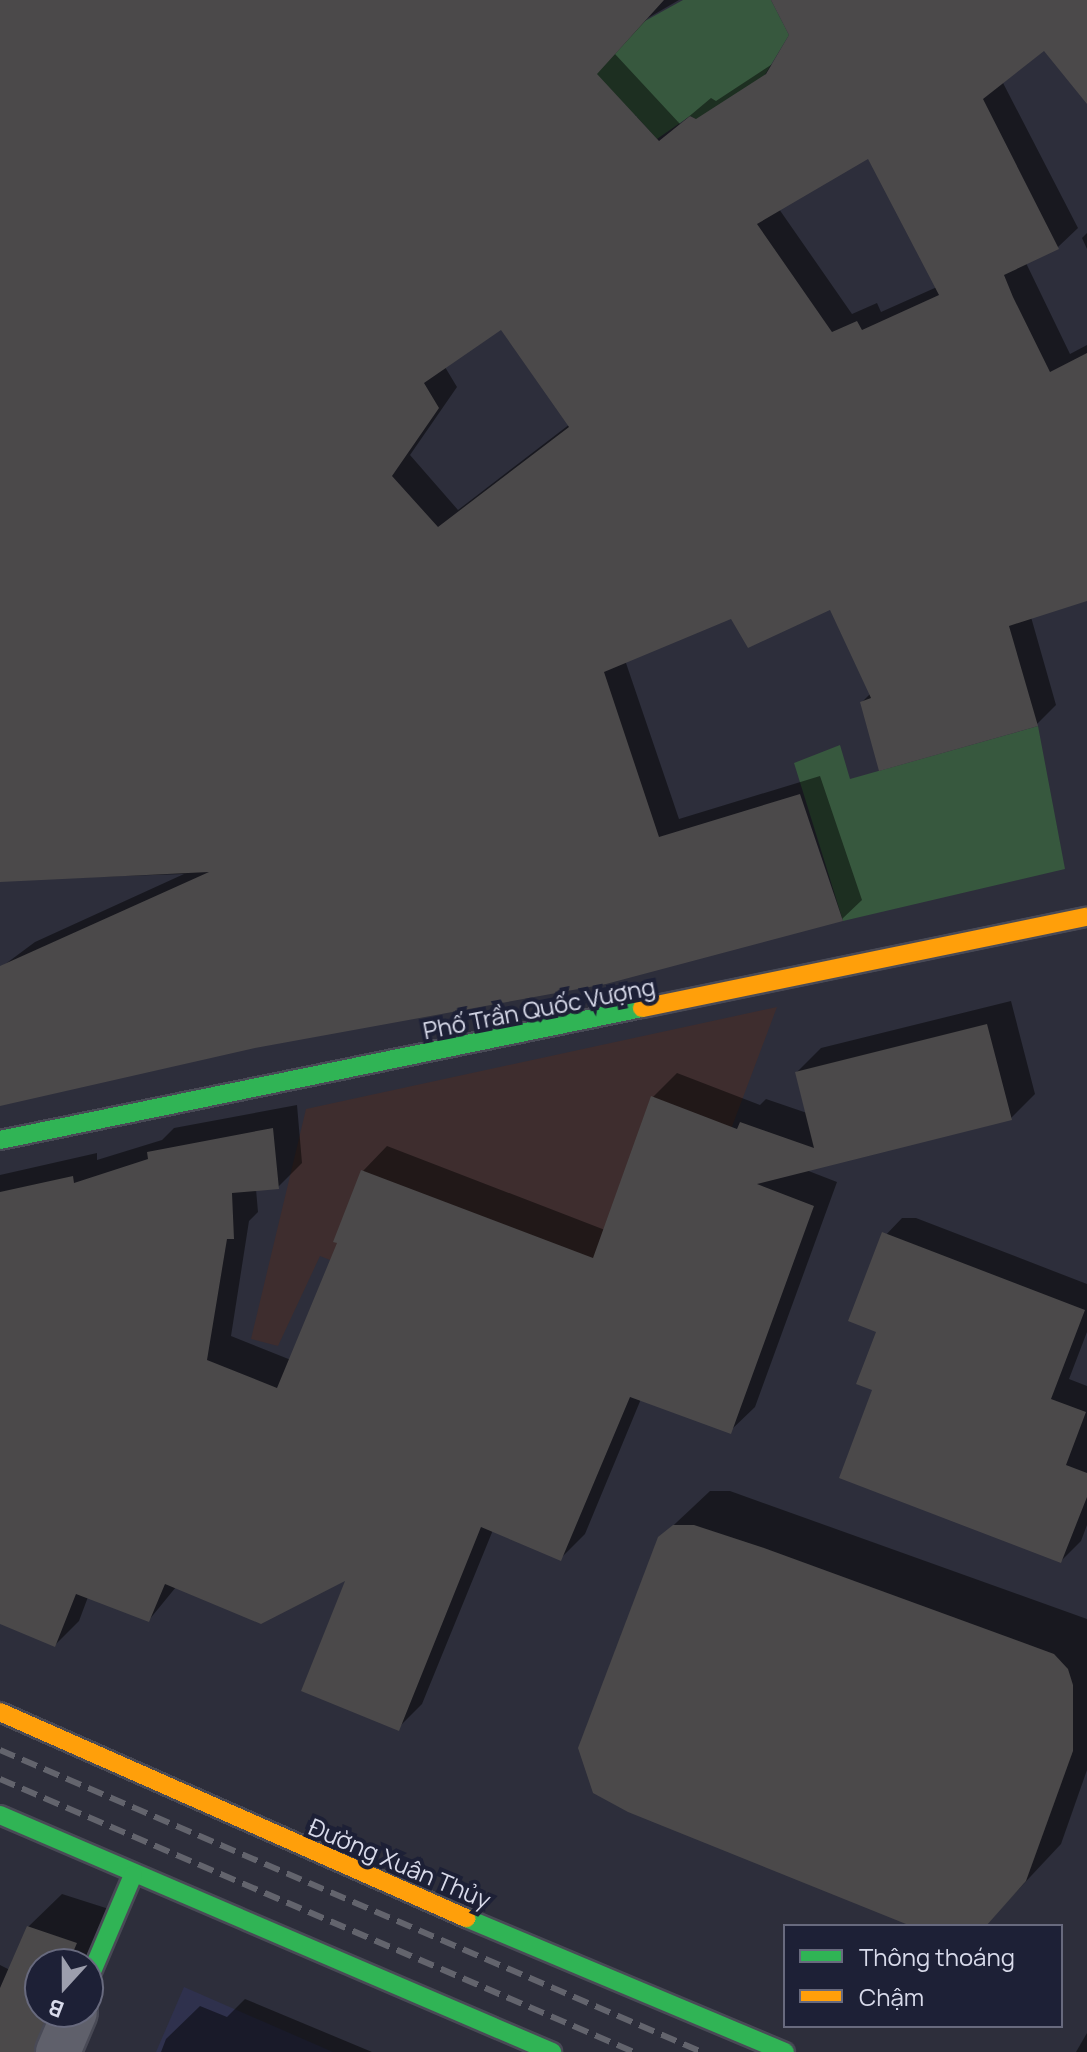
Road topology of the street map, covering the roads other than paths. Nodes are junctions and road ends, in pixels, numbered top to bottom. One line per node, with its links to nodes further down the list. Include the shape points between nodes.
1 (1087, 917): 2 (main road, Phố Trần Quốc Vượng)
2 (0, 1140)
3 (0, 1712): 10 (main road, Đường Xuân Thủy, via 375,1880)
4 (0, 1815): 5 (main road)
5 (133, 1875): 6 (main road); 9 (main road)
6 (102, 1948)
7 (68, 2028): 8 (street)
8 (58, 2052)
9 (552, 2052)
10 (785, 2052)

